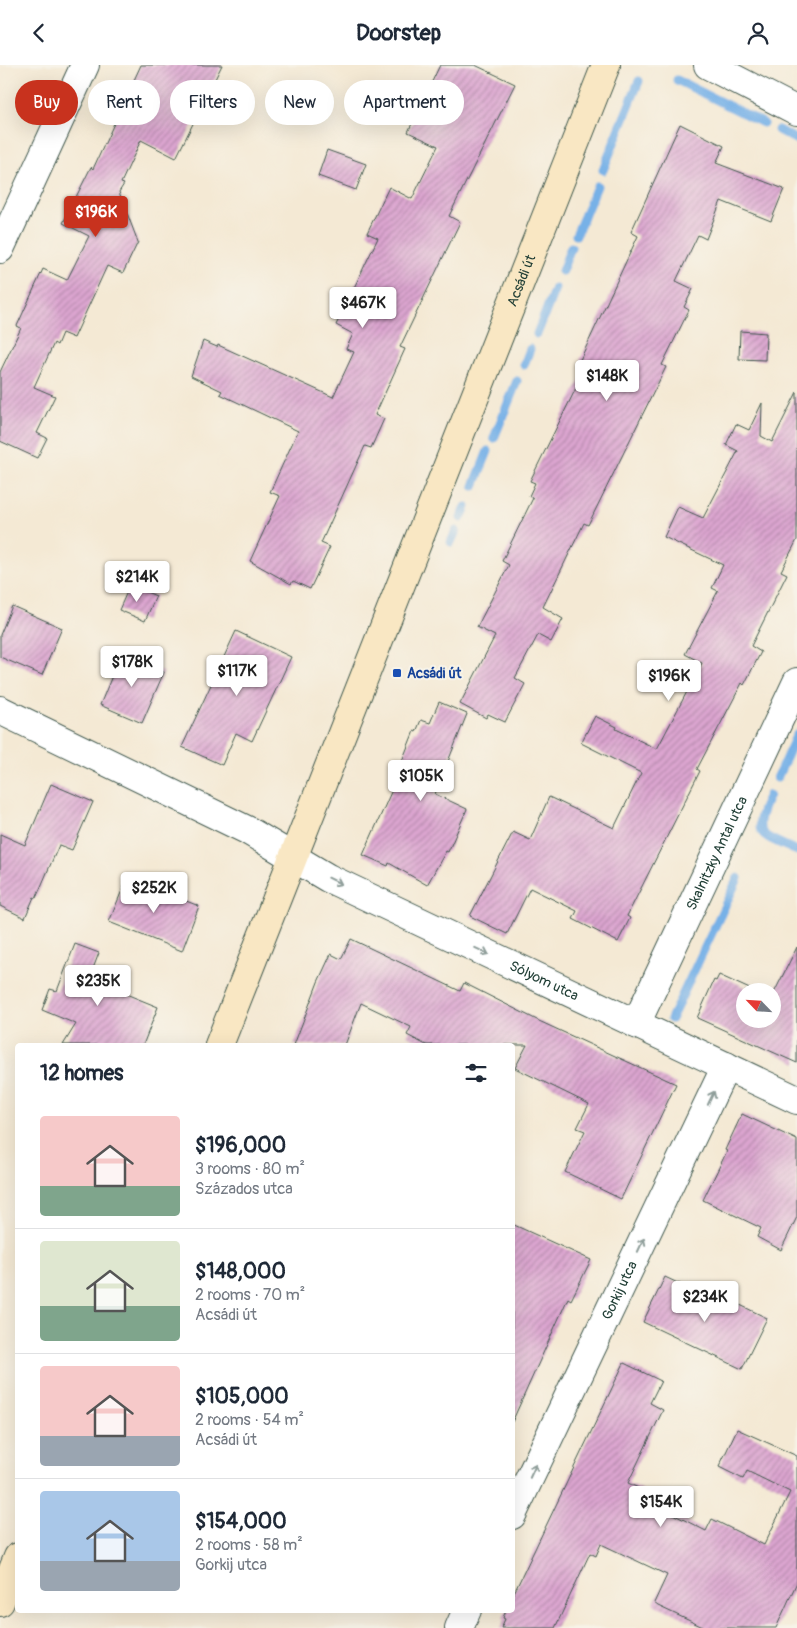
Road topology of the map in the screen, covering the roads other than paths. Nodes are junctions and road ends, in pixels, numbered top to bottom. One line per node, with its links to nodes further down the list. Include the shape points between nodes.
1 (85, 65): 5 (street)
2 (606, 65): 8 (main road, Acsádi út)
3 (708, 65): 4 (street)
4 (797, 111)
5 (0, 249)
6 (797, 683): 9 (street, Skalnitzky Antal utca)
7 (0, 710): 8 (street, via 247,830)
8 (292, 858): 9 (street, Sólyom utca, one-way to 9); 10 (main road, Acsádi út)
9 (636, 1024): 11 (street, Sólyom utca)
10 (220, 1043)
11 (726, 1066): 12 (street, Sólyom utca); 13 (street, Gorkij utca, one-way to 11)
12 (797, 1100)
13 (515, 1509)
14 (15, 1564): 15 (main road)
15 (0, 1602)
16 (466, 1613): 17 (street)
17 (459, 1628)

